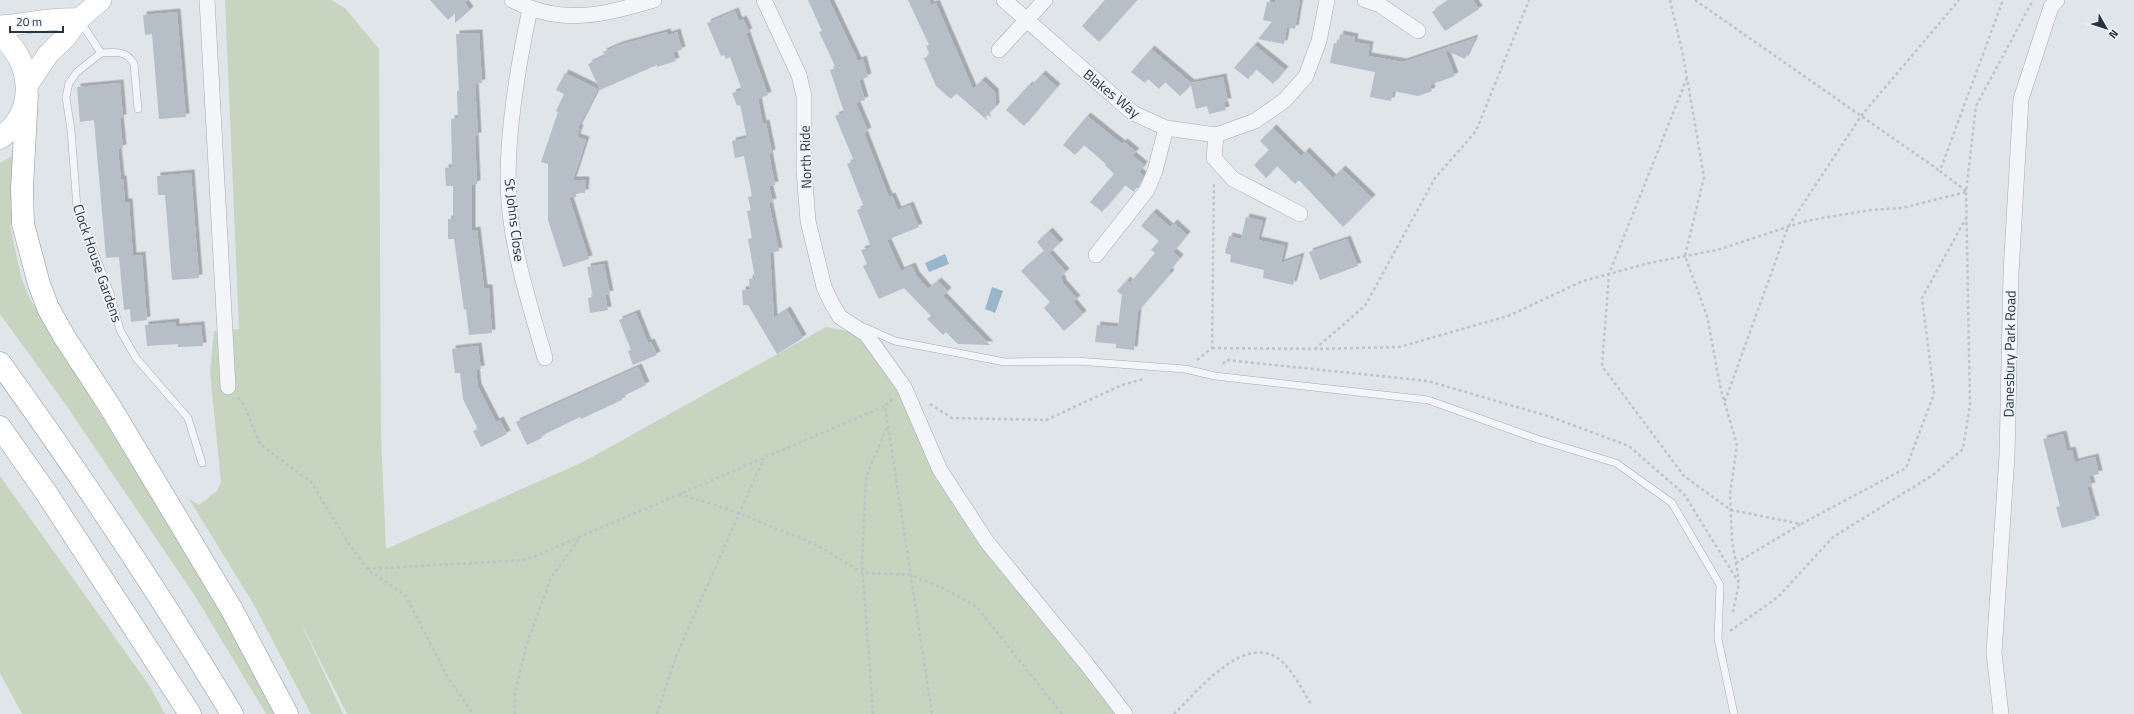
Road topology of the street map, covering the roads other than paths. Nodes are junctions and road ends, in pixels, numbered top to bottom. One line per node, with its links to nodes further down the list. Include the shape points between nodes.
1 (101, 0): 12 (main road)
2 (207, 0): 29 (street)
3 (512, 0): 11 (street)
4 (654, 0): 11 (street, via 616,11 584,16 555,16)
5 (764, 0): 26 (street, North Ride, via 799,75 804,96 804,170 808,221 824,287)
6 (1004, 0): 13 (street, Blakes Way)
7 (1045, 0): 13 (street)
8 (1327, 0): 22 (street, Blakes Way, via 1319,41 1306,76 1285,100 1254,121)
9 (1365, 0): 15 (street, via 1380,5)
10 (2057, 0): 37 (street, Danesbury Park Road, via 2051,7 2021,98 2011,273 2007,455 1994,653)
11 (530, 9): 27 (street, St Johns Close, via 510,130 508,181 524,286)
12 (79, 19): 14 (main road, via 60,18); 18 (lane); 19 (main road, via 66,37 49,53)
13 (1026, 20): 17 (street); 21 (street, Blakes Way, via 1133,113)
14 (0, 26)
15 (1418, 32)
16 (0, 35): 19 (main road, via 19,54 25,68)
17 (999, 50)
18 (101, 53): 20 (lane, via 118,52 130,57 134,64); 31 (lane, Clock House Gardens, via 77,72 69,83 66,97 72,130 77,208 110,293 120,330 136,358 188,418)
19 (27, 89): 23 (main road, via 18,118); 34 (main road, via 22,188 23,224 48,308 232,610)
20 (138, 109)
21 (1166, 128): 22 (street, Blakes Way); 25 (street, via 1155,172 1147,190)
22 (1216, 135): 24 (street, via 1214,158 1233,179)
23 (0, 138)
24 (1300, 214)
25 (1096, 255)
26 (840, 317): 35 (street, via 866,334 904,387 940,470 988,542); 36 (lane, via 895,341 1005,362 1077,361 1185,369 1215,376 1428,400 1537,439 1616,462 1672,503 1720,585 1718,639)
27 (546, 358)
28 (0, 363): 33 (main road, via 57,442 179,626)
29 (228, 387)
30 (0, 427): 32 (main road, via 47,494)
31 (202, 463)
32 (190, 714)
33 (232, 714)
34 (287, 714)
35 (1126, 714)
36 (1734, 714)
37 (2001, 714)

